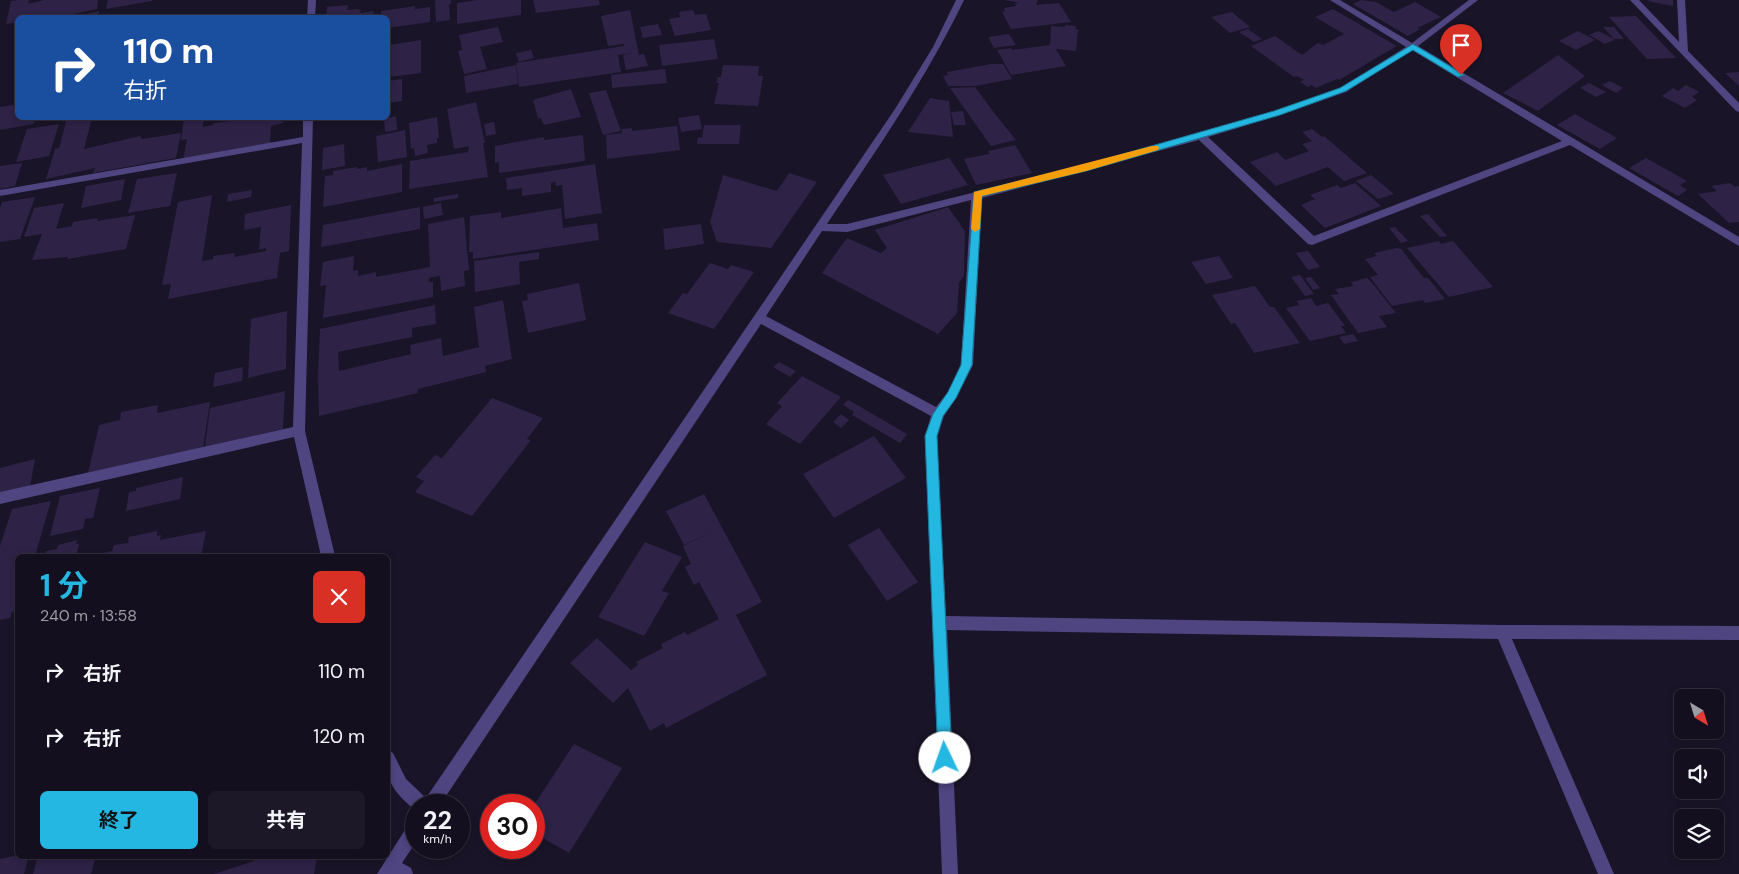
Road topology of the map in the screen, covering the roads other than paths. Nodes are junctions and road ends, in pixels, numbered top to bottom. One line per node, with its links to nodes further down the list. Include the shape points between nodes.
1 (312, 0): 7 (street)
2 (960, 0): 17 (street, via 919,78)
3 (1334, 0): 8 (street)
4 (1474, 0): 8 (street)
5 (1634, 0): 9 (street)
6 (1681, 0): 9 (street)
7 (311, 15)
8 (1413, 46): 12 (street, via 1343,90); 14 (street)
9 (1684, 51): 10 (street)
10 (1739, 109)
11 (308, 120): 13 (street)
12 (1201, 136): 14 (street, via 1312,241); 16 (street)
13 (308, 139): 15 (street); 21 (street)
14 (1571, 141): 18 (street)
15 (0, 193)
16 (977, 194): 17 (street, via 847,228); 20 (street, via 966,365 952,395)
17 (819, 227): 19 (street)
18 (1739, 242)
19 (759, 318): 20 (street); 29 (street)
20 (938, 414): 24 (street, via 931,436)
21 (299, 431): 22 (street); 23 (street)
22 (0, 498)
23 (328, 554)
24 (940, 623): 25 (street); 32 (street)
25 (1502, 632): 26 (street); 33 (street)
26 (1739, 633)
27 (390, 765): 28 (street)
28 (407, 794)
29 (438, 794)
30 (405, 849): 31 (street)
31 (393, 871)
32 (950, 874)
33 (1606, 874)

